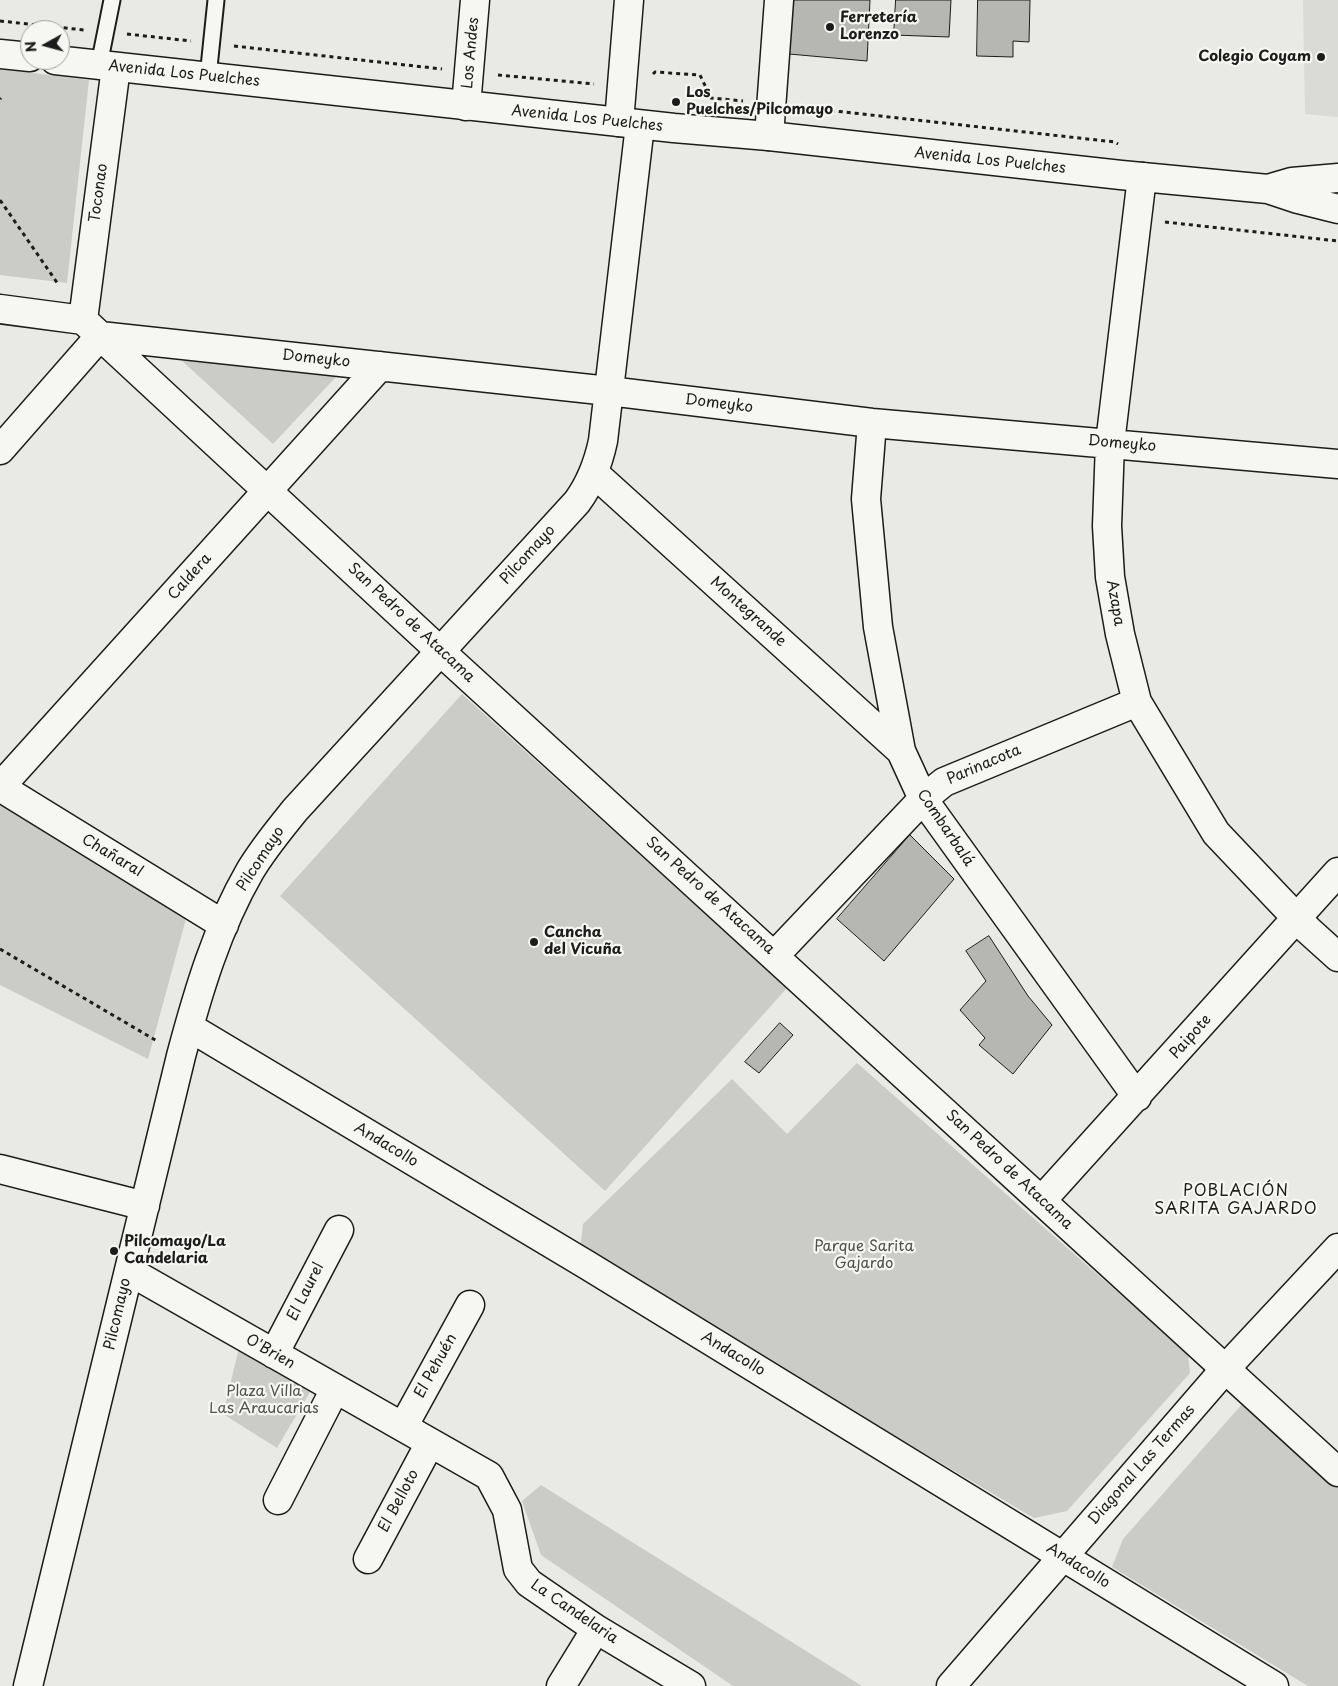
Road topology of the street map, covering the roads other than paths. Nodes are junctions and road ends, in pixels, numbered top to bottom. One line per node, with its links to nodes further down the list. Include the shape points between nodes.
1 (112, 0): 9 (lane, via 106,32)
2 (216, 0): 10 (lane)
3 (475, 0): 11 (street, Los Andes)
4 (629, 0): 12 (street, Pilcomayo, via 622,86)
5 (779, 0): 13 (street)
6 (0, 54): 7 (street)
7 (20, 56)
8 (70, 62): 9 (street, Avenida Los Puelches)
9 (107, 66): 10 (street, Avenida Los Puelches); 19 (street, Toconao)
10 (208, 77): 11 (street, Avenida Los Puelches)
11 (466, 106): 12 (street, Avenida Los Puelches)
12 (630, 124): 13 (street, Avenida Los Puelches); 21 (street, Pilcomayo)
13 (769, 136): 14 (street, Avenida Los Puelches)
14 (1132, 176): 16 (street, Avenida Los Puelches); 23 (street, Azapa, via 1138,219)
15 (1338, 178): 16 (street, Avenida Los Puelches, via 1292,182)
16 (1268, 189): 17 (street, Avenida Los Puelches)
17 (1338, 209)
18 (0, 309): 19 (street, Domeyko)
19 (91, 328): 20 (street, Domeyko); 24 (street); 27 (street, San Pedro de Atacama)
20 (380, 366): 21 (street, Domeyko); 27 (street, Caldera)
21 (609, 391): 22 (street, Domeyko); 26 (street, Pilcomayo, via 603,442)
22 (872, 423): 23 (street, Domeyko); 30 (street, Combarbalá, via 866,499 878,627)
23 (1110, 443): 25 (street, Domeyko); 29 (street, Azapa, via 1107,526 1110,578)
24 (0, 450)
25 (1338, 464)
26 (594, 473): 28 (street, Pilcomayo, via 577,502); 30 (street, Montegrande)
27 (268, 491): 28 (street, San Pedro de Atacama); 31 (street, Caldera)
28 (440, 651): 35 (street, Pilcomayo, via 272,839 251,870); 36 (street, San Pedro de Atacama)
29 (1137, 702): 32 (street, Parinacota, via 944,782); 34 (street, Azapa, via 1216,833)
30 (901, 752): 32 (street, Combarbalá)
31 (0, 787): 35 (street, Chañaral)
32 (923, 799): 36 (street, Parinacota); 39 (street, Combarbalá)
33 (1338, 872): 34 (street, Paipote)
34 (1297, 918): 37 (street, Azapa); 39 (street, Paipote)
35 (224, 925): 38 (street, Pilcomayo)
36 (775, 955): 41 (street, San Pedro de Atacama)
37 (1338, 957)
38 (189, 1027): 42 (street, Pilcomayo); 55 (street, Andacollo)
39 (1137, 1097): 41 (street, Paipote)
40 (0, 1169): 42 (street)
41 (1042, 1200): 48 (street, San Pedro de Atacama)
42 (144, 1206): 45 (street, Pilcomayo)
43 (338, 1230): 47 (street, El Laurel)
44 (1338, 1248): 48 (street, Diagonal Las Termas)
45 (129, 1271): 47 (street, O'Brien); 58 (street, Pilcomayo)
46 (470, 1305): 50 (street, El Pehuén)
47 (274, 1354): 49 (street, O'Brien)
48 (1226, 1368): 52 (street, San Pedro de Atacama); 55 (street, Diagonal Las Termas)
49 (335, 1389): 50 (street, O'Brien); 54 (street)
50 (403, 1427): 51 (street, O'Brien)
51 (430, 1443): 53 (street, O'Brien); 56 (street, El Belloto)
52 (1338, 1472)
53 (489, 1476): 57 (street, La Candelaria, via 507,1510 518,1569 528,1583)
54 (278, 1500)
55 (1063, 1556): 61 (street, Diagonal Las Termas); 62 (street, Andacollo)
56 (368, 1559)
57 (596, 1629): 59 (street); 60 (street, La Candelaria)
58 (28, 1686)
59 (561, 1686)
60 (691, 1686)
61 (951, 1686)
62 (1274, 1686)

